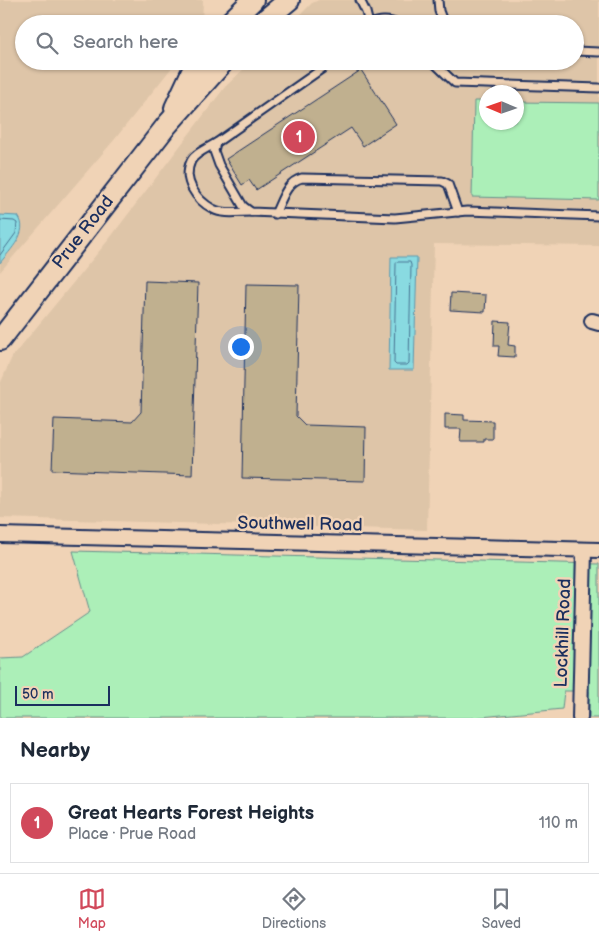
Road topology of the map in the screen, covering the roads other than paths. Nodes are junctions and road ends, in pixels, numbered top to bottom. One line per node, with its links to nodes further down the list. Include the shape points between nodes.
1 (253, 0): 5 (main road)
2 (289, 0): 6 (main road)
3 (360, 0): 7 (lane)
4 (438, 0): 8 (lane)
5 (237, 15)
6 (271, 15)
7 (367, 15)
8 (441, 15)
9 (584, 51): 10 (lane)
10 (599, 52)
11 (193, 70): 16 (main road, Prue Road)
12 (216, 70): 16 (main road, Prue Road)
13 (320, 70): 17 (lane)
14 (441, 70): 15 (lane, via 454,83)
15 (599, 88)
16 (167, 125): 22 (main road, Prue Road)
17 (216, 143): 18 (lane, via 214,151 220,165 243,206); 18 (lane, via 192,160 188,178 192,189 214,210)
18 (252, 212): 20 (lane)
19 (458, 212): 20 (lane, via 395,218); 20 (lane, via 448,184 442,181 302,178 290,184); 21 (lane)
20 (275, 214)
21 (599, 216)
22 (0, 340)
23 (0, 535): 24 (street, Southwell Road)
24 (584, 550): 25 (street, Southwell Road); 26 (street, Lockhill Road)
25 (599, 550)
26 (580, 718)

